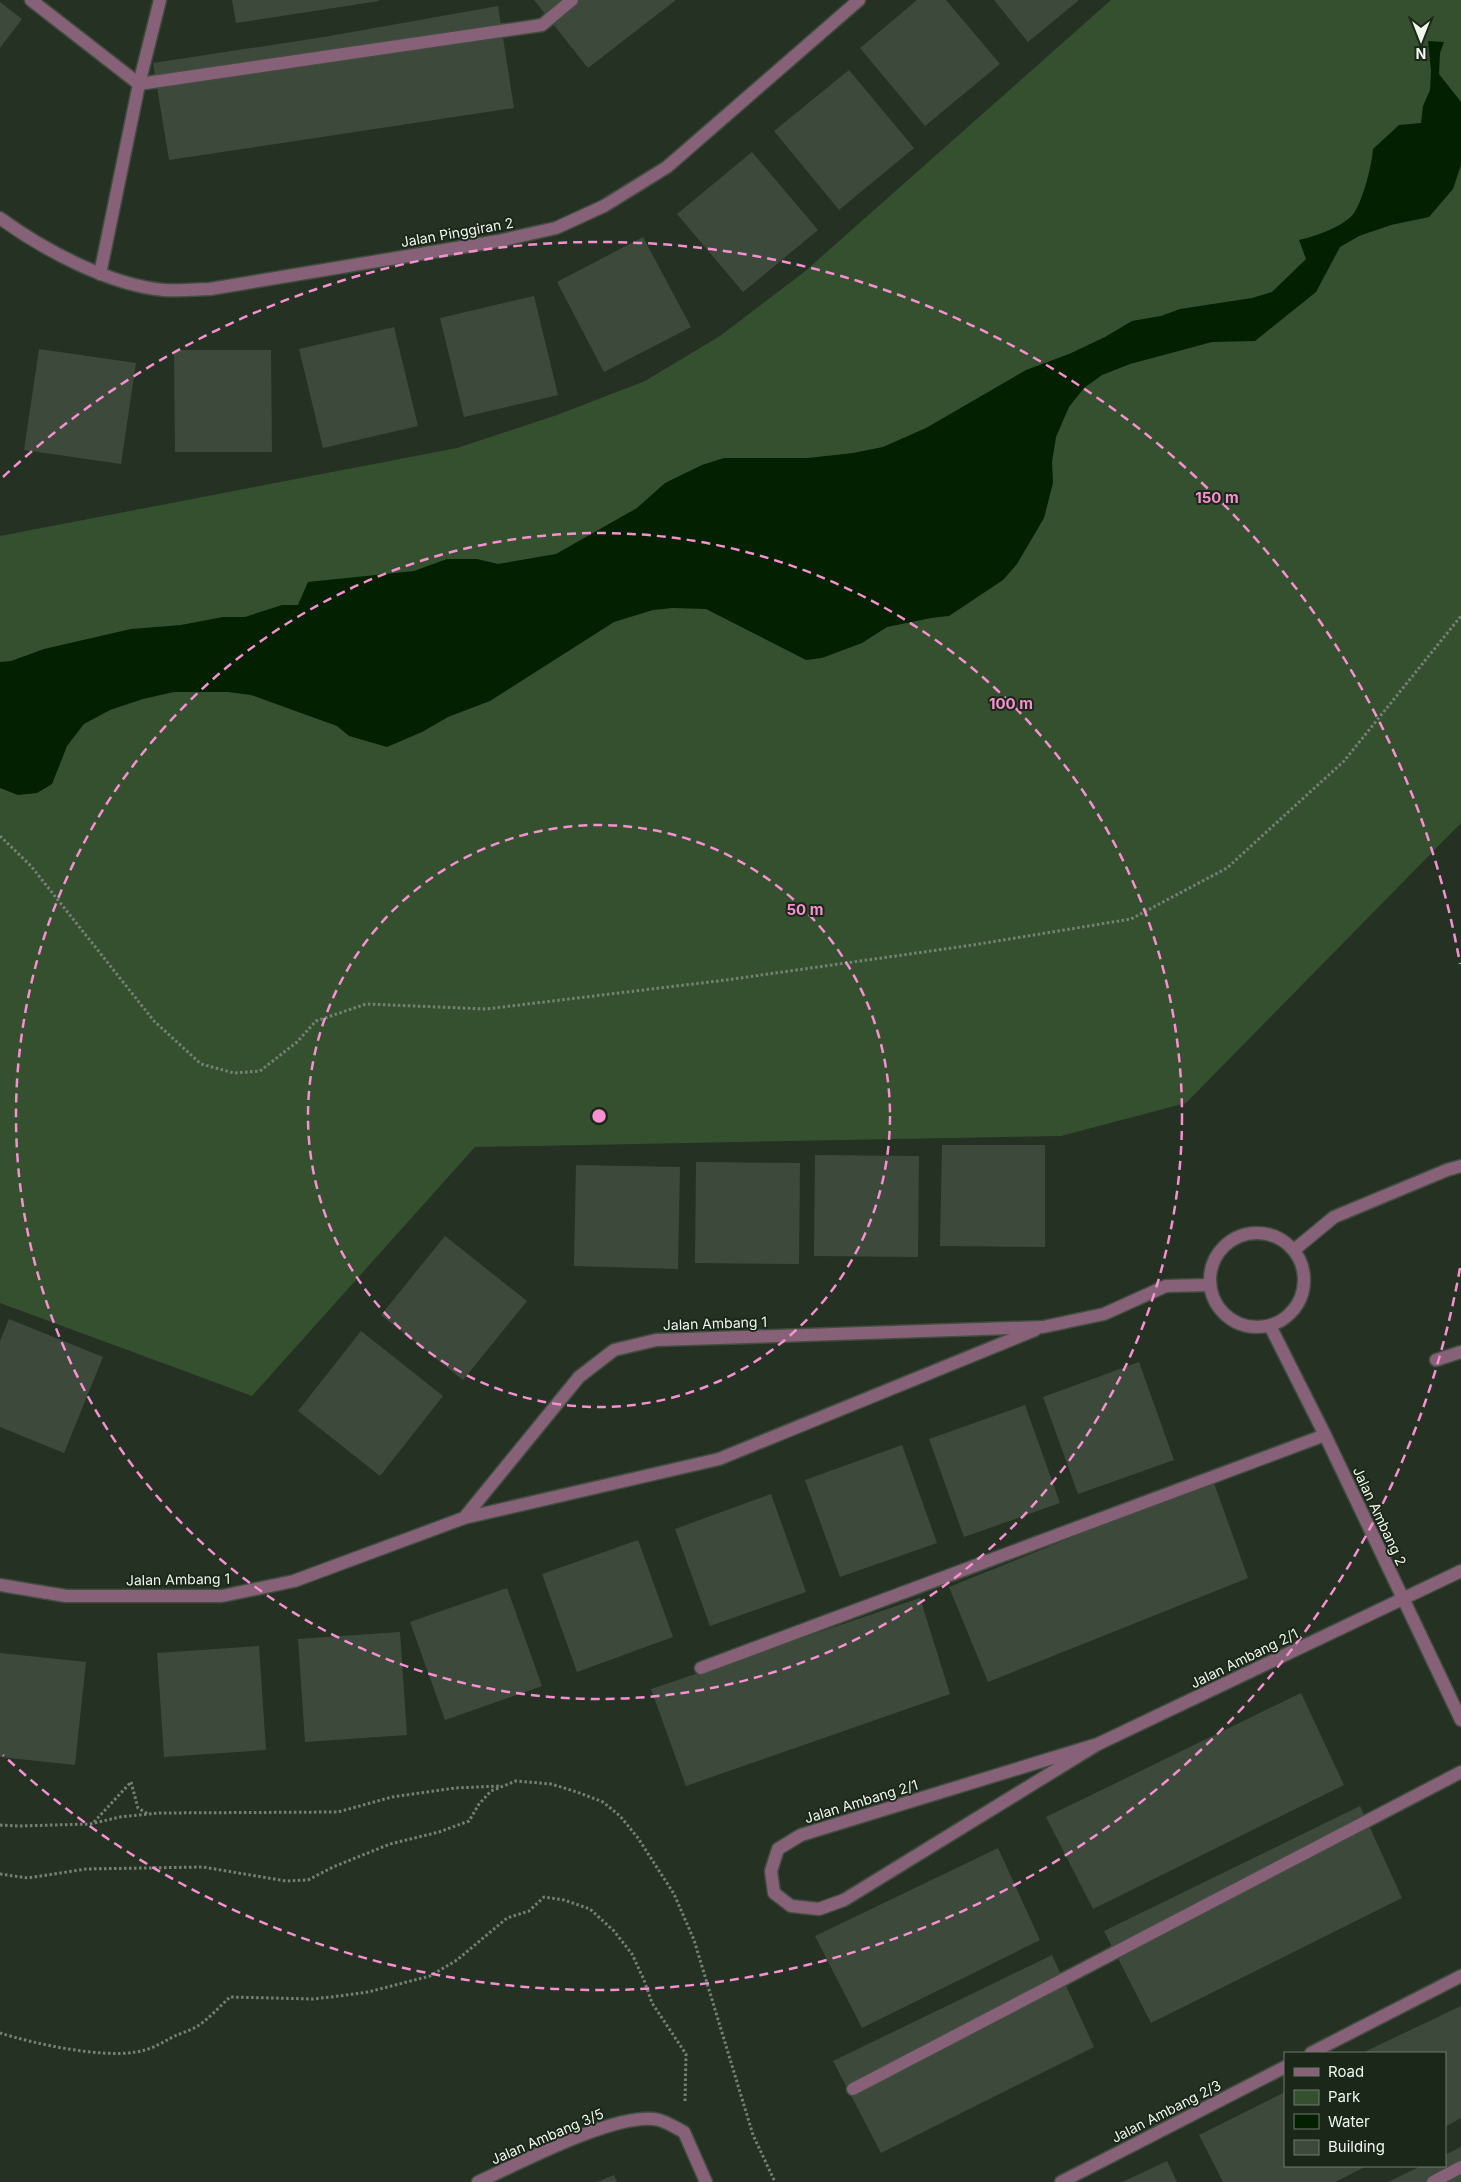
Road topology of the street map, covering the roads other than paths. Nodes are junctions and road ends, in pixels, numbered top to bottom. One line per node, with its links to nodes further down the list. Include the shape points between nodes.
1 (31, 0): 5 (street)
2 (160, 0): 5 (street)
3 (572, 0): 5 (street, via 542,25)
4 (860, 0): 7 (street, Jalan Pinggiran 2, via 667,168 604,206 556,228 498,241 210,288 164,290)
5 (139, 84): 7 (street)
6 (0, 218): 7 (street, Jalan Pinggiran 2, via 81,267)
7 (100, 274)
8 (1461, 1166): 9 (street, via 1334,1218)
9 (1294, 1250): 10 (street, via 1278,1238 1259,1234 1238,1237 1222,1248 1212,1265); 11 (street, via 1303,1272 1302,1295 1290,1315)
10 (1210, 1285): 11 (street, via 1214,1300 1224,1314 1237,1323 1253,1328); 12 (street, Jalan Ambang 1, via 1166,1286 1104,1314)
11 (1270, 1326): 15 (street, Jalan Ambang 2)
12 (1043, 1327): 16 (street, Jalan Ambang 1, via 719,1459); 16 (street, Jalan Ambang 1, via 656,1340 614,1350 579,1376)
13 (1461, 1352): 14 (street)
14 (1436, 1360)
15 (1325, 1434): 19 (street, Jalan Ambang 2); 20 (street)
16 (464, 1518): 18 (street, Jalan Ambang 1, via 294,1581 222,1596 66,1596)
17 (1461, 1570): 19 (street, Jalan Ambang 2/1)
18 (0, 1585)
19 (1402, 1599): 21 (street, Jalan Ambang 2); 22 (street, Jalan Ambang 2/1)
20 (701, 1668)
21 (1461, 1720)
22 (1098, 1744): 22 (street, Jalan Ambang 2/1, via 844,1900 819,1909 790,1906 774,1893 771,1871 778,1849 801,1835)
23 (1461, 1772): 27 (street)
24 (1461, 1976): 25 (street)
25 (1313, 2052)
26 (1284, 2068): 31 (street, Jalan Ambang 2/3)
27 (853, 2089)
28 (1461, 2167): 32 (street)
29 (478, 2182): 30 (street, Jalan Ambang 3/5, via 604,2126 632,2119 659,2120 684,2132)
30 (706, 2182)
31 (1061, 2182)
32 (1433, 2182)

